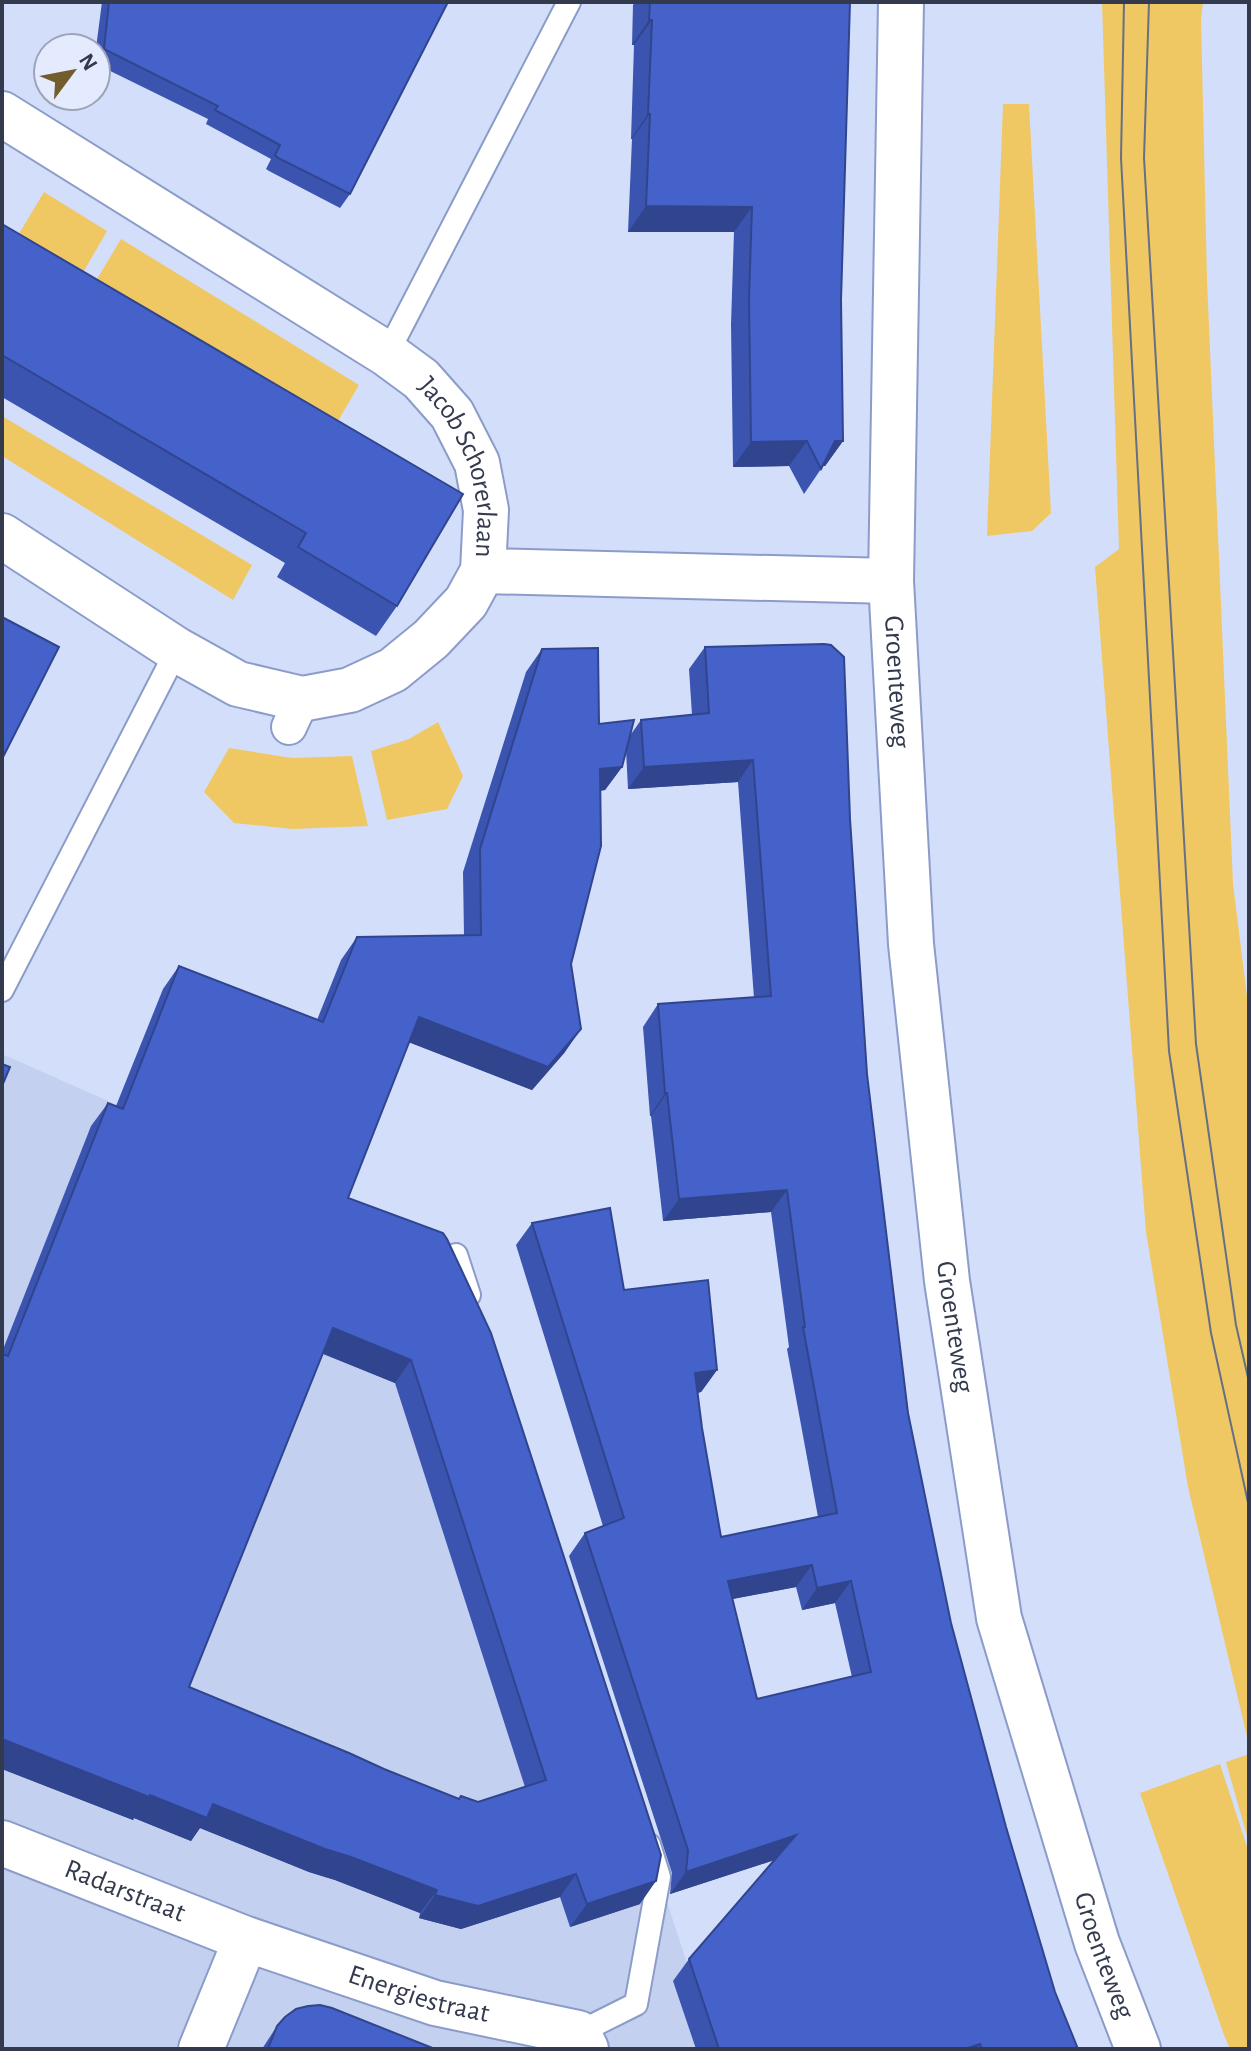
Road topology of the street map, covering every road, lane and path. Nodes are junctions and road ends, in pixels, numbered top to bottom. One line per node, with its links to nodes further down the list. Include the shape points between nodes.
1 (569, 2): 4 (lane, Jacob Schorerlaan)
2 (901, 2): 7 (street, Groenteweg)
3 (2, 114): 4 (street, Jacob Schorerlaan)
4 (387, 354): 6 (street, Jacob Schorerlaan, via 421,379 452,414 477,463 486,510)
5 (2, 536): 8 (street, Jacob Schorerlaan)
6 (483, 571): 7 (street, Groenteweg); 8 (street, Jacob Schorerlaan, via 466,602 393,670 296,713)
7 (891, 581): 17 (street, Groenteweg, via 911,944 947,1281 999,1618 1097,1943)
8 (177, 650): 9 (lane)
9 (2, 990)
10 (456, 1255): 11 (lane)
11 (476, 1316)
12 (644, 1831): 15 (lane, via 659,1877 636,2004)
13 (2, 1843): 14 (street, Radarstraat)
14 (246, 1939): 15 (street, Energiestraat, via 435,2003); 16 (street)
15 (582, 2041)
16 (201, 2049)
17 (1138, 2049)

